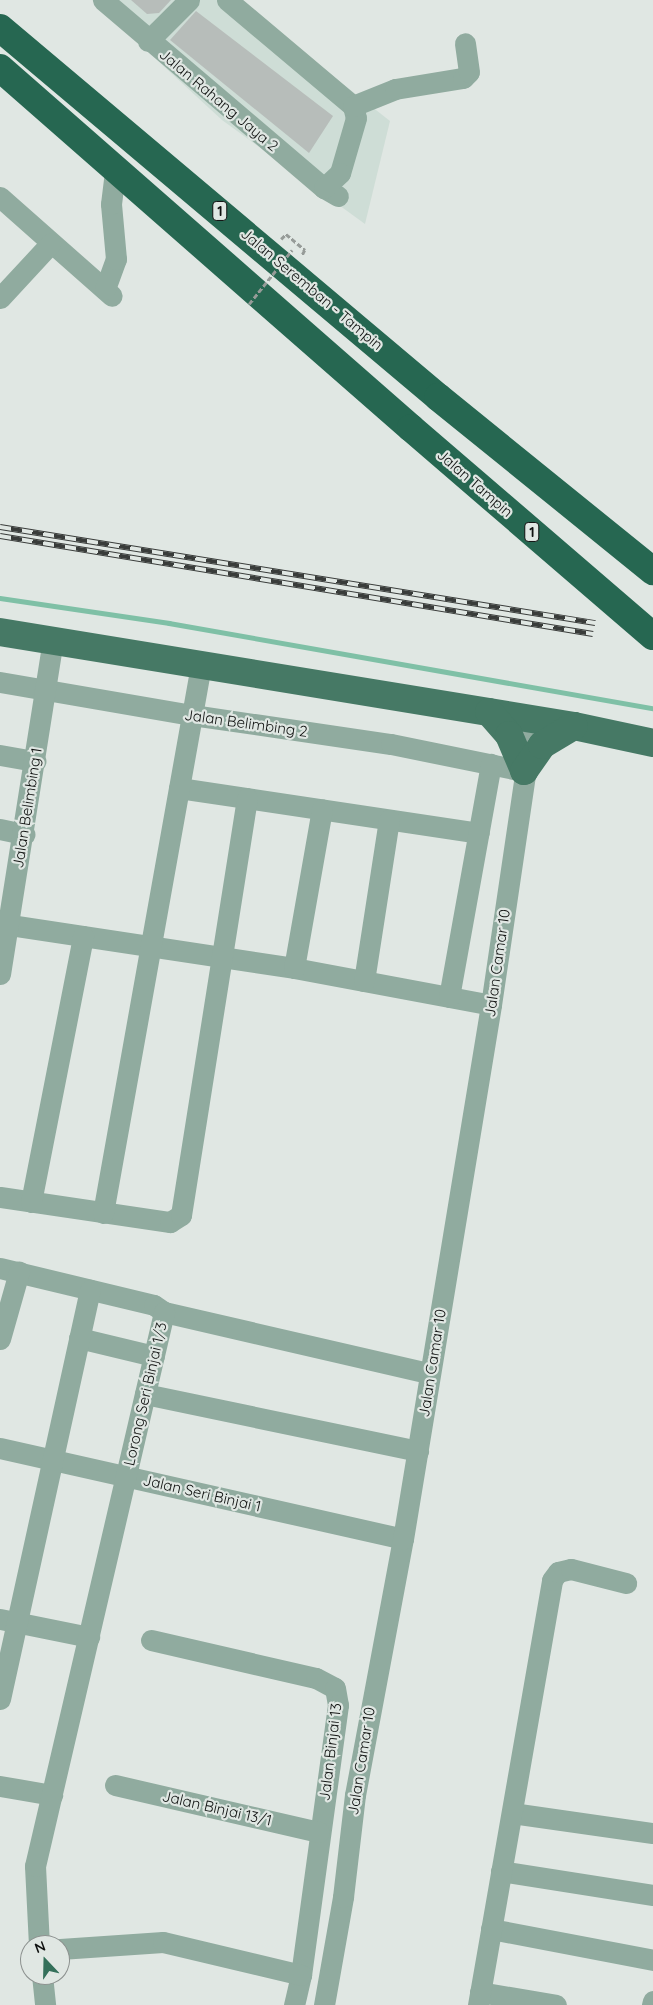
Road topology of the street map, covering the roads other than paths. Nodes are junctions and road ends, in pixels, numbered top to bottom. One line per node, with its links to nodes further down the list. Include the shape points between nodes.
1 (104, 0): 5 (street, Jalan Rahang Jaya 2)
2 (188, 0): 5 (street)
3 (227, 0): 8 (street)
4 (0, 28): 13 (highway, Jalan Seremban - Tampin / 1, via 438,397)
5 (148, 41): 8 (street, Jalan Rahang Jaya 2, via 331,192 356,118)
6 (465, 43): 8 (street, via 469,72 463,78 395,89)
7 (0, 68): 9 (highway, 1)
8 (353, 106)
9 (115, 171): 11 (street, via 111,204 116,259 108,292); 15 (highway, Jalan Tampin / 1, bridge)
10 (0, 197): 11 (street)
11 (50, 244): 12 (street)
12 (1, 295)
13 (653, 571)
14 (0, 632): 16 (main road)
15 (653, 636)
16 (53, 640): 17 (main road); 19 (street, Jalan Belimbing 1)
17 (201, 665): 20 (main road); 21 (street)
18 (0, 682): 19 (street, Jalan Belimbing 2)
19 (45, 690): 21 (street, Jalan Belimbing 2); 26 (street, Jalan Belimbing 1)
20 (489, 712): 22 (main road); 28 (main road, via 509,736)
21 (192, 715): 27 (street, Jalan Belimbing 2, via 392,744); 29 (street)
22 (532, 719): 23 (main road); 28 (street, Jalan Camar 10)
23 (574, 726): 24 (main road); 28 (main road, via 542,745)
24 (653, 743)
25 (0, 756): 26 (street)
26 (35, 761): 35 (street, Jalan Belimbing 1)
27 (491, 764): 28 (street, Jalan Belimbing 2); 34 (street)
28 (524, 771): 45 (street, Jalan Camar 10)
29 (179, 788): 30 (street); 39 (street)
30 (247, 798): 31 (street); 40 (street)
31 (322, 809): 32 (street); 41 (street)
32 (389, 820): 34 (street); 43 (street)
33 (0, 830): 35 (street)
34 (479, 833): 44 (street)
35 (24, 834): 36 (street, Jalan Belimbing 1)
36 (7, 898): 37 (street, Jalan Belimbing 1)
37 (10, 925): 38 (street); 42 (street, Jalan Belimbing 1)
38 (83, 936): 39 (street); 47 (street)
39 (151, 945): 40 (street); 48 (street)
40 (220, 956): 41 (street); 48 (street, via 181,1215 170,1222)
41 (294, 968): 43 (street)
42 (0, 973)
43 (364, 981): 44 (street)
44 (449, 997): 45 (street)
45 (491, 1005): 55 (street, Jalan Camar 10)
46 (0, 1198): 47 (street)
47 (31, 1202): 48 (street)
48 (103, 1212)
49 (9, 1270): 50 (street); 53 (street)
50 (90, 1290): 51 (street, via 154,1305); 52 (street)
51 (164, 1312): 54 (street, Lorong Seri Binjai 1/3); 55 (street)
52 (79, 1338): 54 (street); 59 (street)
53 (0, 1339)
54 (154, 1356): 56 (street, Lorong Seri Binjai 1/3)
55 (430, 1373): 58 (street, Jalan Camar 10)
56 (145, 1394): 58 (street); 60 (street, Lorong Seri Binjai 1/3)
57 (0, 1448): 59 (street, Jalan Seri Binjai 1)
58 (418, 1451): 61 (street, Jalan Camar 10)
59 (51, 1459): 60 (street, Jalan Seri Binjai 1); 63 (street)
60 (126, 1476): 61 (street, Jalan Seri Binjai 1); 64 (street, Lorong Seri Binjai 1/3)
61 (403, 1538): 85 (street, Jalan Camar 10, via 355,1795 343,1897)
62 (626, 1583): 70 (street, via 571,1569 554,1575)
63 (8, 1620): 64 (street); 66 (street)
64 (89, 1637): 69 (street, Lorong Seri Binjai 1/3)
65 (151, 1640): 71 (street, Jalan Binjai 13, via 316,1678 335,1688 338,1705)
66 (0, 1700)
67 (115, 1785): 71 (street, Jalan Binjai 13/1)
68 (0, 1786): 69 (street)
69 (52, 1795): 76 (street, Lorong Seri Binjai 1/3, via 35,1866)
70 (512, 1813): 72 (street); 73 (street)
71 (319, 1832): 79 (street, Jalan Binjai 13)
72 (653, 1833)
73 (501, 1871): 74 (street); 75 (street)
74 (653, 1896)
75 (491, 1929): 78 (street); 81 (street)
76 (38, 1935)
77 (70, 1948): 79 (street, via 163,1942)
78 (653, 1960)
79 (301, 1975): 84 (street, Jalan Binjai 13)
80 (43, 1985): 83 (street)
81 (479, 1998): 86 (street)
82 (653, 2001): 87 (street)
83 (45, 2005)
84 (294, 2005)
85 (324, 2005)
86 (556, 2005)
87 (652, 2005)

